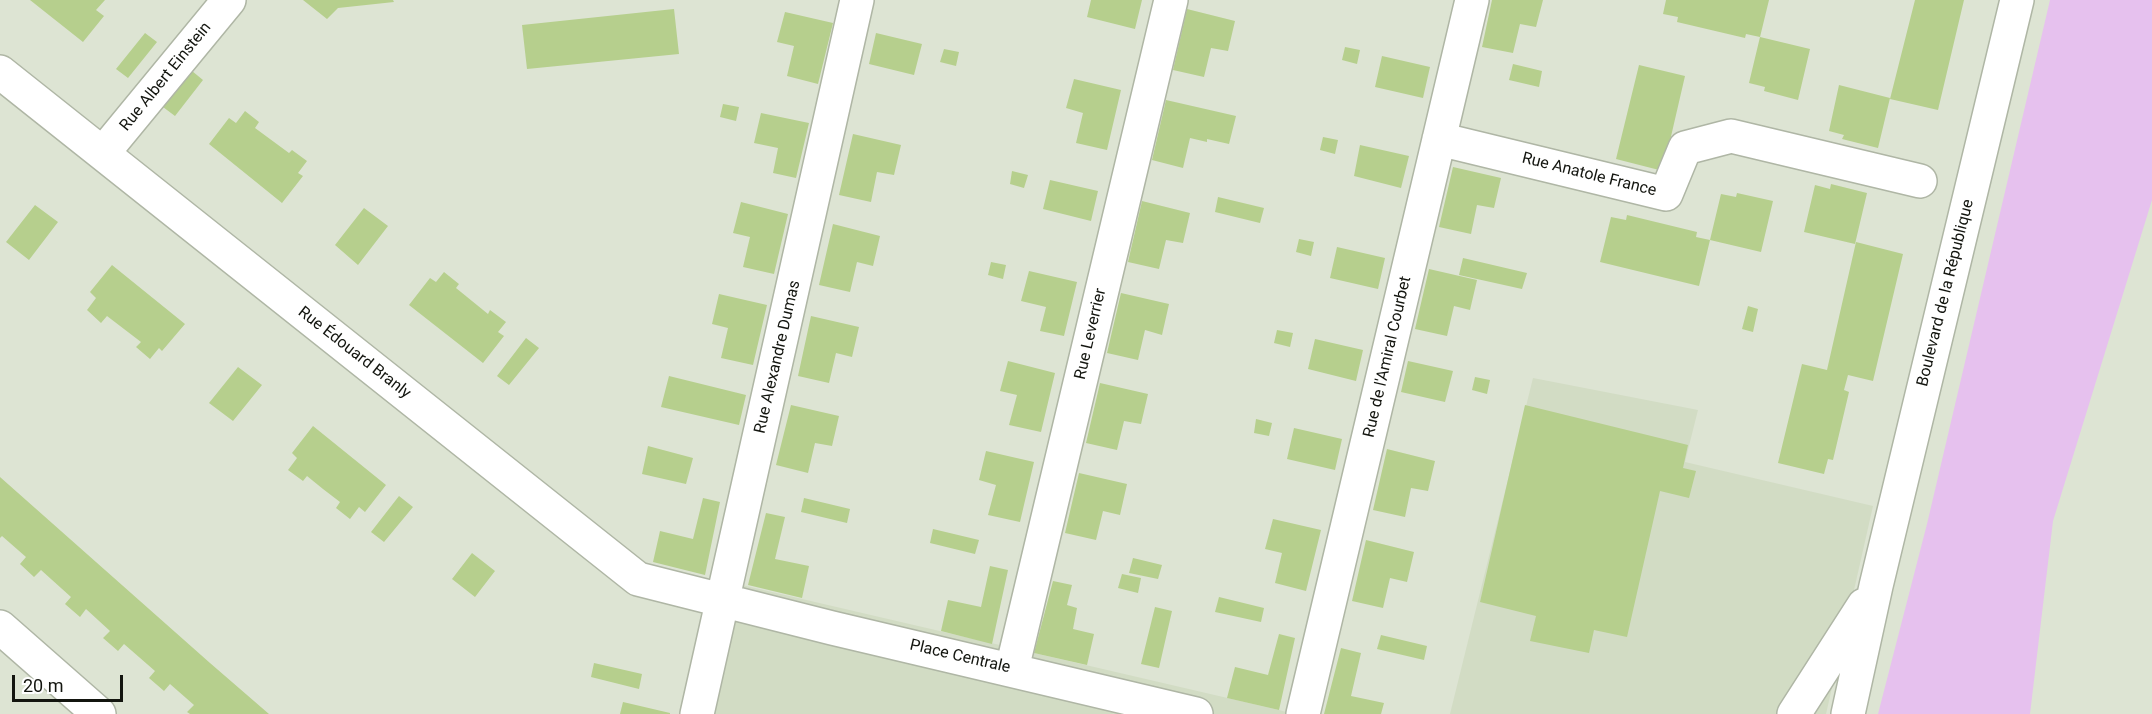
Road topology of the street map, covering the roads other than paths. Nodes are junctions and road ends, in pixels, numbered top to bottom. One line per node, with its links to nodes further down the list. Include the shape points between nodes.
1 (229, 0): 8 (street, Rue Albert Einstein)
2 (857, 0): 11 (street, Rue Alexandre Dumas)
3 (1170, 0): 13 (street, Rue Leverrier)
4 (1472, 0): 7 (street, Rue de l'Amiral Courbet)
5 (2017, 0): 10 (street, Boulevard de la République)
6 (0, 72): 8 (street, Rue Édouard Branly)
7 (1439, 139): 9 (street, Rue Anatole France, via 1666,194 1685,148 1731,136); 17 (street, Rue de l'Amiral Courbet)
8 (102, 153): 11 (street, Rue Édouard Branly, via 638,579)
9 (1920, 181)
10 (1876, 586): 18 (street, Boulevard de la République); 19 (street, Boulevard de la République)
11 (724, 600): 13 (street, Place Centrale); 15 (street, Rue Alexandre Dumas)
12 (0, 627): 14 (street)
13 (1012, 669): 16 (street, Place Centrale)
14 (99, 714)
15 (697, 714)
16 (1196, 714)
17 (1303, 714)
18 (1794, 714)
19 (1848, 714)

